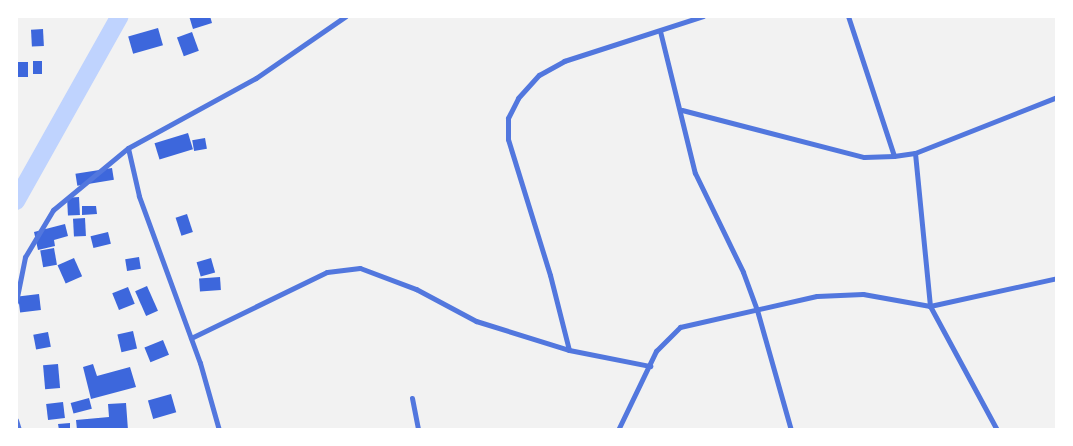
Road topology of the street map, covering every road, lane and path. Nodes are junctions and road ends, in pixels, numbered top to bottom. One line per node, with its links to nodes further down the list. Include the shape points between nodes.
1 (346, 16): 7 (street, via 256,78)
2 (703, 16): 4 (street)
3 (848, 16): 9 (street)
4 (660, 31): 6 (street); 15 (street, via 564,61 539,75 518,98 508,118 508,139 550,275)
5 (1057, 97): 8 (street)
6 (682, 110): 9 (street, via 864,157); 13 (street, via 695,173 743,272)
7 (128, 148): 11 (street, via 53,210 25,256); 14 (street, via 139,196)
8 (915, 153): 9 (street); 12 (street)
9 (894, 156)
10 (1057, 278): 12 (street)
11 (16, 302)
12 (930, 306): 13 (street, via 863,294 817,296); 24 (street)
13 (757, 310): 16 (street, via 680,327 656,351); 23 (street)
14 (191, 338): 15 (street, via 328,272 360,268 416,289 476,321); 20 (street)
15 (569, 350): 16 (street)
16 (650, 366): 22 (street)
17 (412, 398): 21 (street)
18 (16, 420): 19 (street)
19 (19, 430)
20 (218, 430)
21 (418, 430)
22 (618, 430)
23 (791, 430)
24 (998, 430)

